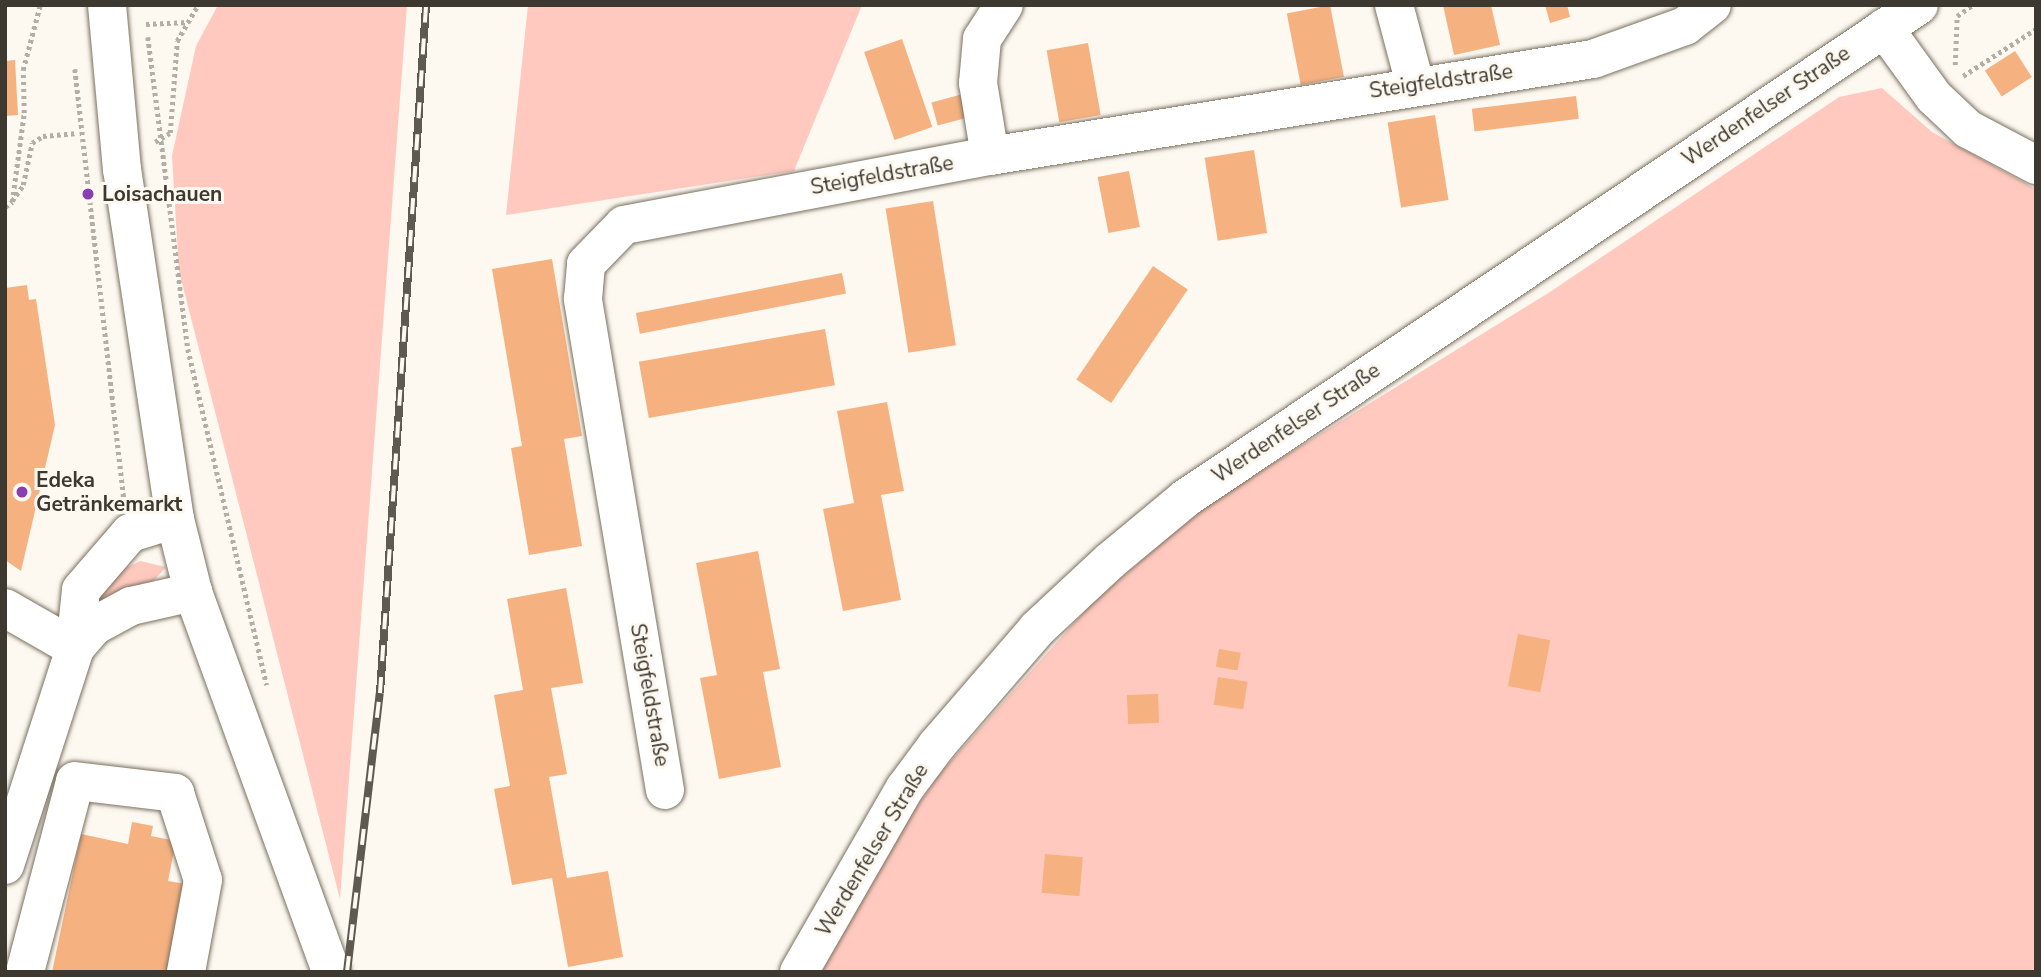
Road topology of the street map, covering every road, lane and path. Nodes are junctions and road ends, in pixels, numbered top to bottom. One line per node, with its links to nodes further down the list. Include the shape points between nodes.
1 (40, 5): 22 (path, via 23,70)
2 (107, 5): 24 (street, via 122,169)
3 (198, 5): 10 (path)
4 (1004, 5): 18 (street, via 982,39)
5 (1394, 5): 14 (street)
6 (1712, 5): 14 (street, Steigfeldstraße, via 1685,26 1593,59)
7 (1973, 5): 12 (path, via 1957,16 1952,51 1958,80)
8 (1899, 14): 19 (street, via 1934,97 1968,129); 35 (street, Werdenfelser Straße, via 1186,498 1110,561 1037,629 937,745 905,788)
9 (145, 15): 11 (path)
10 (188, 22): 11 (path); 16 (path, via 177,41 177,100)
11 (146, 24): 16 (path)
12 (2036, 29)
13 (75, 55): 15 (path)
14 (1415, 84): 18 (street, Steigfeldstraße)
15 (78, 133): 20 (path); 22 (path, via 43,136 32,143 23,186)
16 (164, 139): 17 (path); 29 (path, via 188,349)
17 (155, 142)
18 (990, 156): 30 (street, Steigfeldstraße, via 652,215 624,225 586,264 583,299)
19 (2036, 165)
20 (83, 180): 21 (path); 25 (path)
21 (88, 194)
22 (12, 201): 23 (path)
23 (5, 206)
24 (175, 519): 25 (street); 26 (street)
25 (130, 533): 28 (street, via 81,590)
26 (193, 592): 28 (street, via 131,606 94,626); 34 (street)
27 (5, 608): 28 (street)
28 (75, 648): 31 (street)
29 (269, 692)
30 (666, 790)
31 (5, 865)
32 (25, 972): 33 (street, via 75,781 175,793 203,880)
33 (186, 972)
34 (331, 972)
35 (799, 972)

